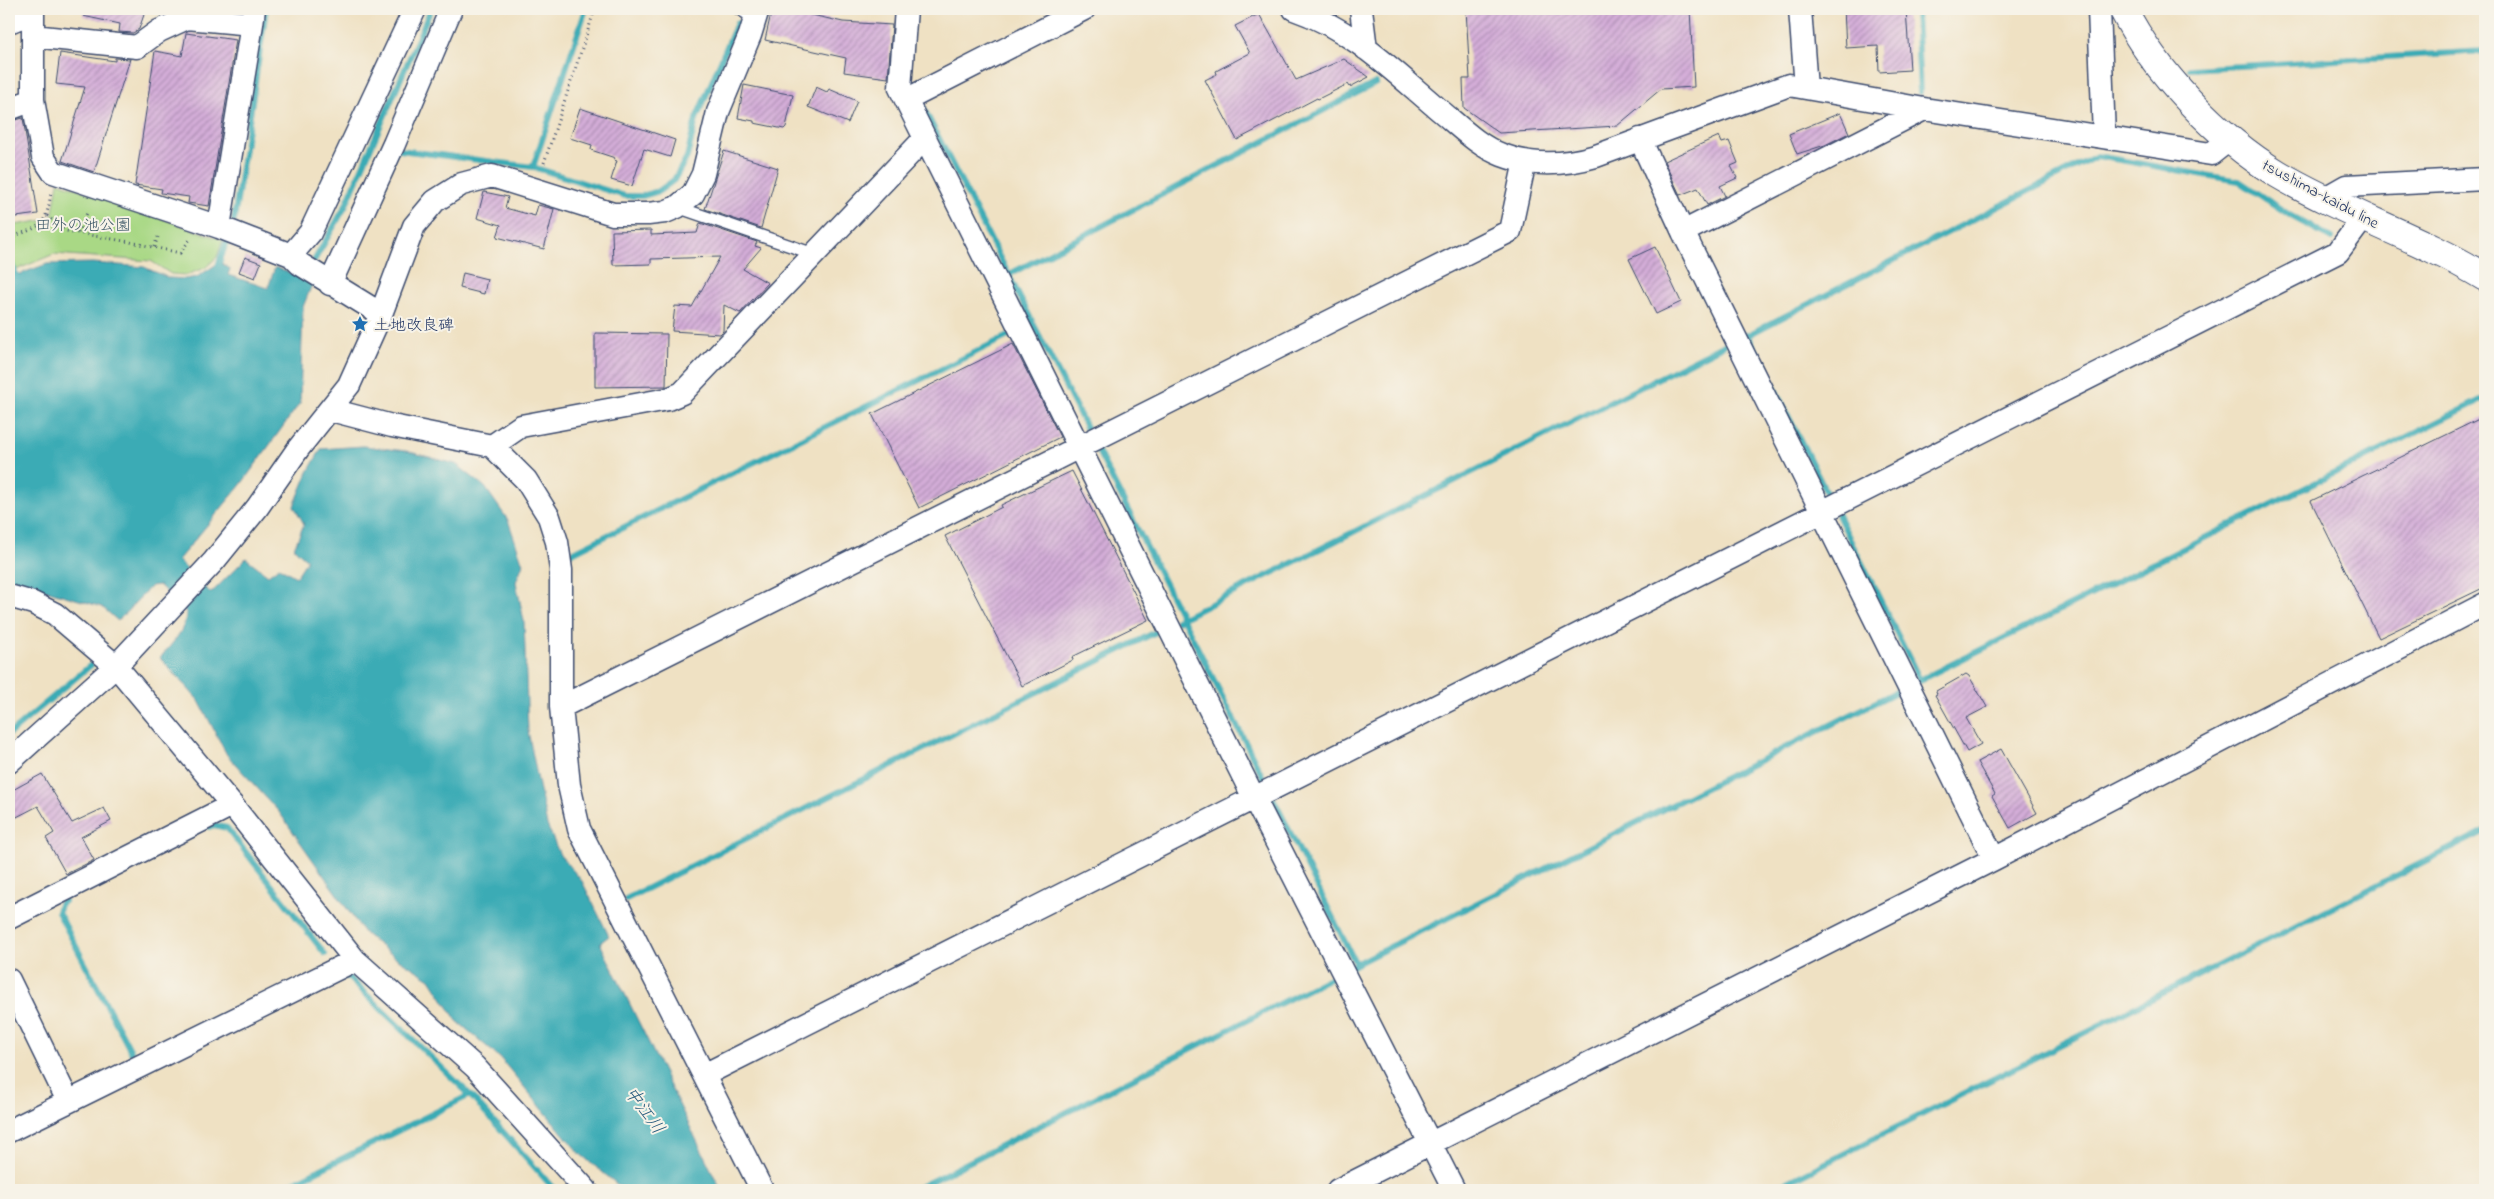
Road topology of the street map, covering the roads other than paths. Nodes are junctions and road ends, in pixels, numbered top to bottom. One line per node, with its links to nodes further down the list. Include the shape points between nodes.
1 (415, 9): 34 (street)
2 (451, 9): 36 (street, via 394,144)
3 (906, 9): 19 (street, via 900,88)
4 (1084, 9): 19 (street)
5 (1294, 9): 16 (street, via 1334,26)
6 (1361, 9): 16 (street)
7 (1800, 9): 17 (street)
8 (2099, 9): 22 (street)
9 (2123, 9): 25 (main road, tsushima-kaidu line, via 2150,53 2179,89)
10 (34, 10): 14 (street); 15 (street)
11 (751, 12): 29 (street, via 718,112 703,174 692,194)
12 (181, 14): 13 (street); 15 (street, via 137,47)
13 (253, 16): 31 (street)
14 (9, 22)
15 (33, 36): 18 (street)
16 (1366, 49): 26 (street, via 1477,142)
17 (1806, 88): 21 (street); 24 (street, via 1788,85)
18 (33, 100): 20 (street); 31 (street, via 43,157 53,172)
19 (906, 100): 23 (street)
20 (9, 109)
21 (1924, 109): 22 (street); 32 (street)
22 (2104, 137): 25 (street, via 2212,154)
23 (924, 139): 33 (street); 40 (street)
24 (1640, 139): 26 (street, via 1572,163); 32 (street)
25 (2230, 139): 28 (main road, tsushima-kaidu line, via 2277,173)
26 (1525, 162): 40 (street, via 1510,231)
27 (2485, 178): 28 (street, via 2346,186)
28 (2325, 198): 30 (main road, tsushima-kaidu line)
29 (677, 207): 33 (lane); 37 (street, via 648,214 613,214 492,176 462,184 435,201 414,226)
30 (2364, 217): 35 (main road, tsushima-kaidu line); 41 (street, via 2338,252)
31 (211, 224): 34 (street)
32 (1683, 232): 41 (street)
33 (814, 254): 39 (street, via 682,393 668,399 521,426)
34 (296, 260): 36 (street)
35 (2485, 278)
36 (327, 282): 37 (street)
37 (381, 314): 38 (street, via 349,384)
38 (331, 410): 39 (street); 44 (street, via 214,561)
39 (492, 446): 45 (street, via 526,480 548,517 557,542 561,570)
40 (1080, 447): 45 (street); 47 (street)
41 (1821, 513): 47 (street); 49 (street)
42 (9, 596): 44 (street, via 55,614)
43 (2485, 604): 49 (street)
44 (116, 666): 46 (street); 48 (street)
45 (561, 707): 53 (street, via 569,785 579,829)
46 (9, 762)
47 (1254, 798): 53 (street); 56 (street)
48 (232, 804): 50 (street); 51 (street)
49 (1994, 859): 56 (street)
50 (9, 918)
51 (355, 960): 54 (street); 57 (street, via 475,1066)
52 (9, 980): 54 (street)
53 (704, 1075): 58 (street)
54 (68, 1101): 55 (street)
55 (9, 1130)
56 (1431, 1144): 59 (street); 60 (street)
57 (586, 1190)
58 (762, 1190)
59 (1338, 1190)
60 (1454, 1190)

